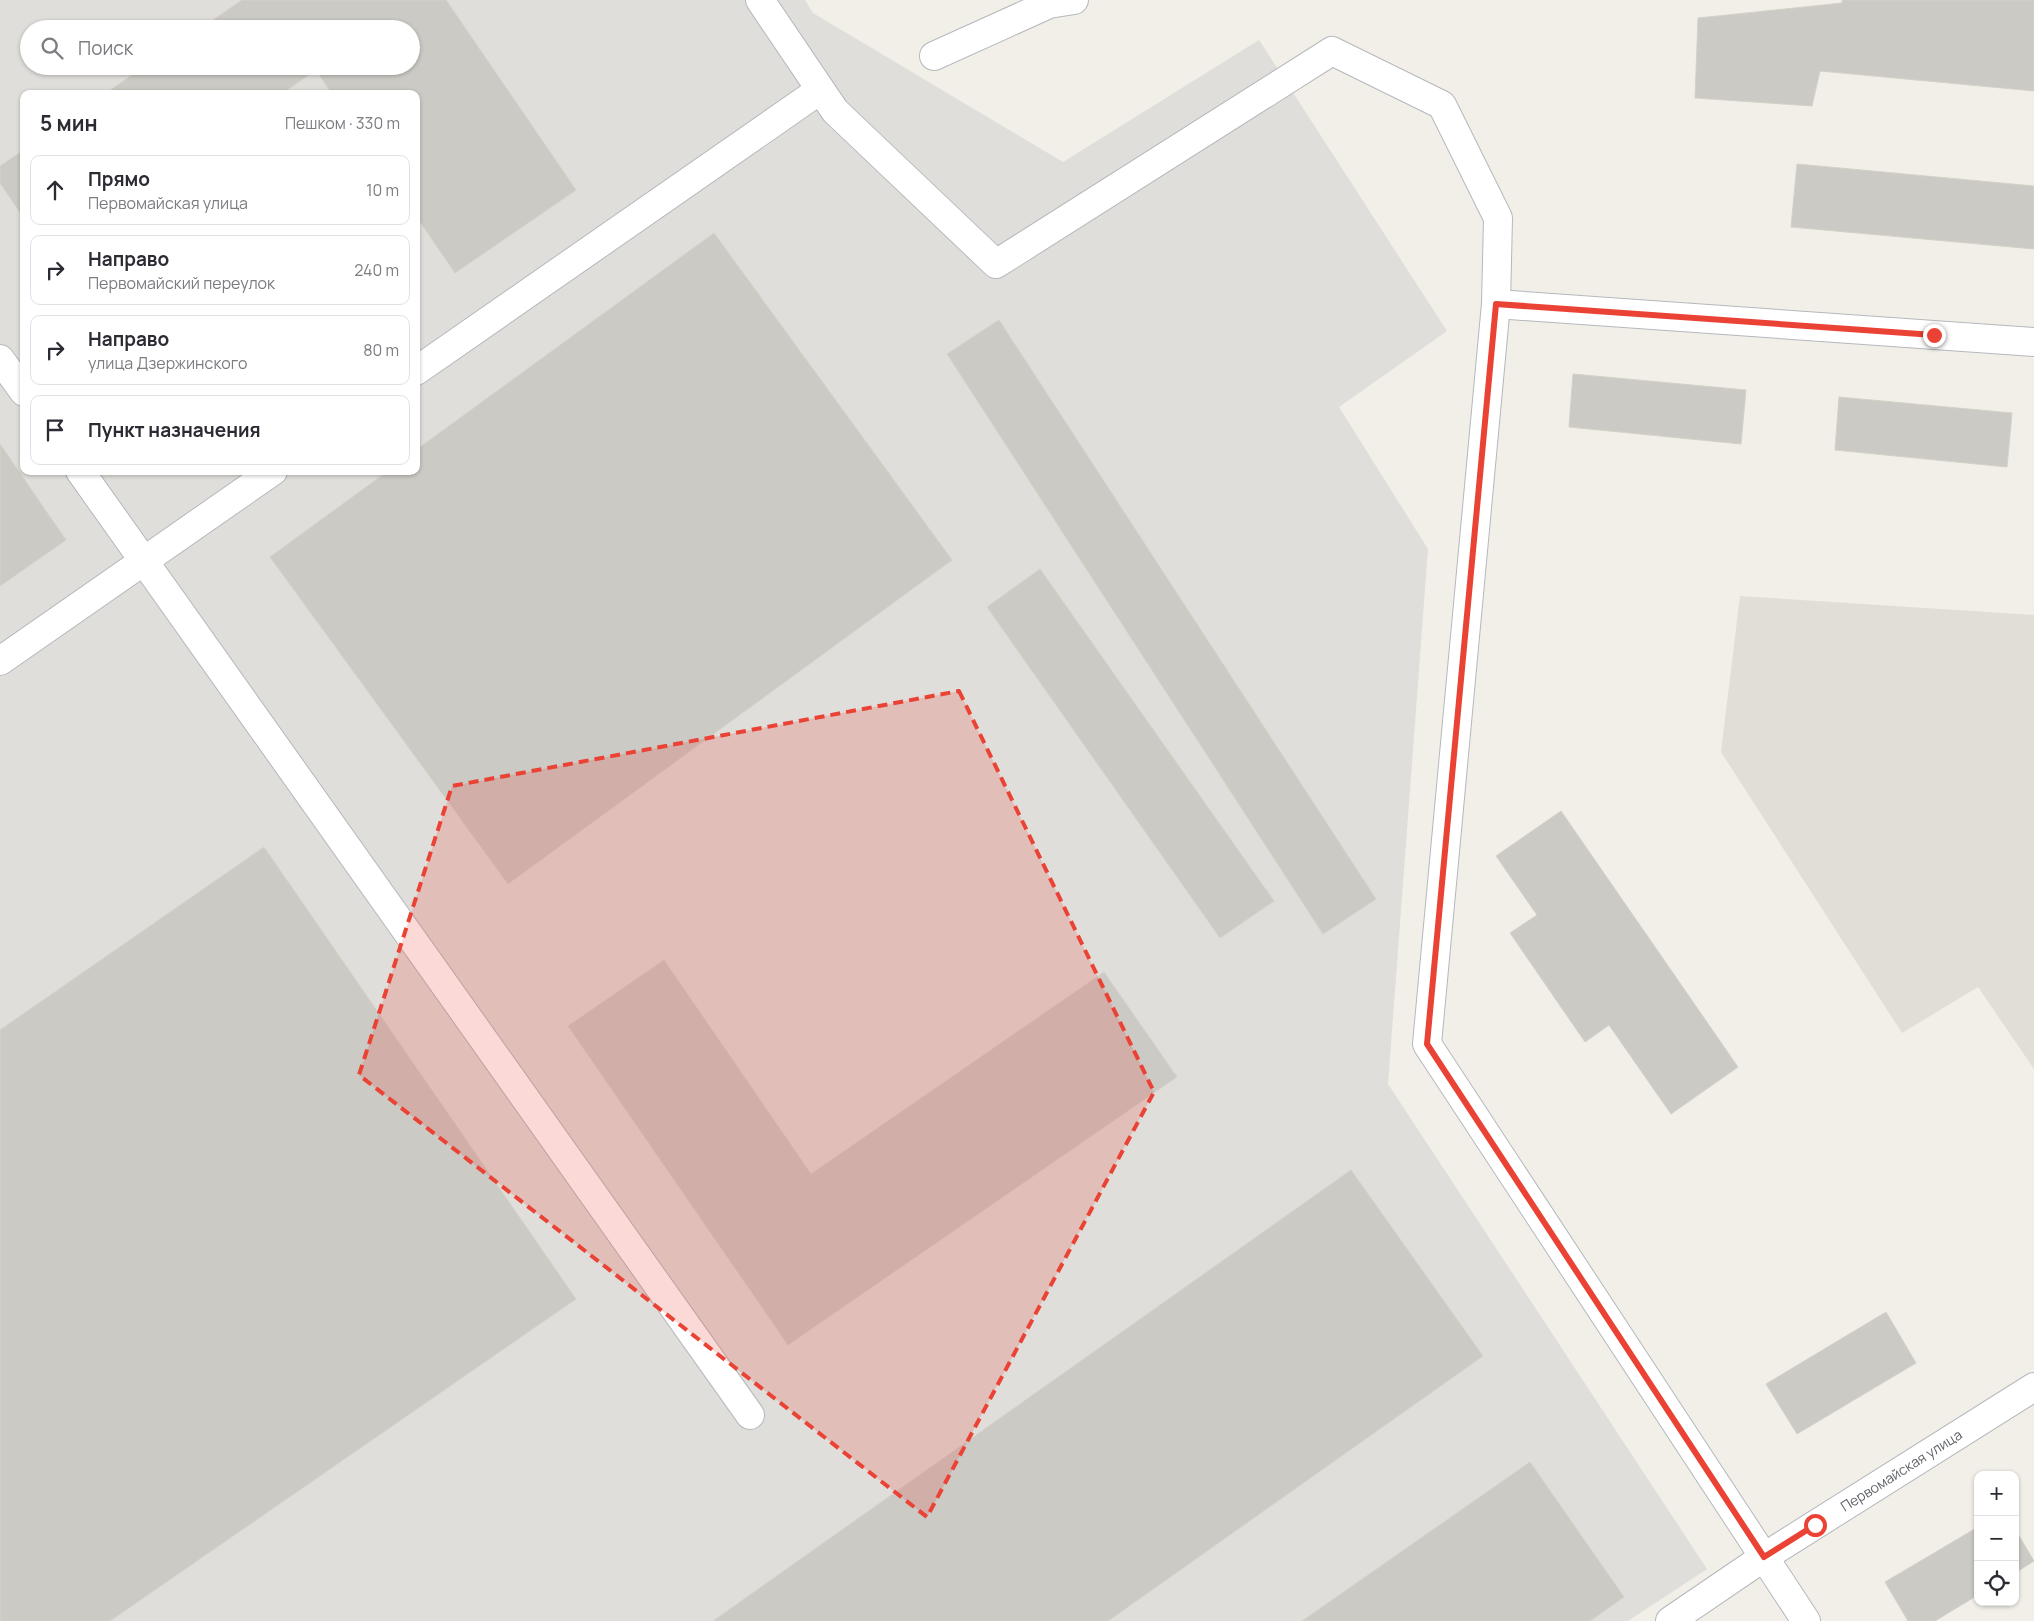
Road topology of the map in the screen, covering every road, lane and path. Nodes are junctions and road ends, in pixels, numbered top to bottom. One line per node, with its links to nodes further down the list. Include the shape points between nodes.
1 (760, 0): 4 (street)
2 (1074, 0): 3 (street, via 1050,4)
3 (934, 56)
4 (820, 90): 5 (street, via 835,111 996,264 1332,51 1442,105 1498,218); 8 (street)
5 (1496, 304): 6 (street); 16 (street, via 1427,1044)
6 (2034, 342)
7 (0, 359): 9 (street)
8 (420, 368)
9 (20, 386)
10 (83, 475): 12 (street)
11 (267, 475): 12 (street)
12 (144, 561): 13 (street); 15 (street)
13 (0, 661)
14 (2034, 1387): 16 (street, Первомайская улица)
15 (750, 1415)
16 (1764, 1557): 17 (street, Первомайская улица); 18 (street)
17 (1670, 1621)
18 (1806, 1621)

